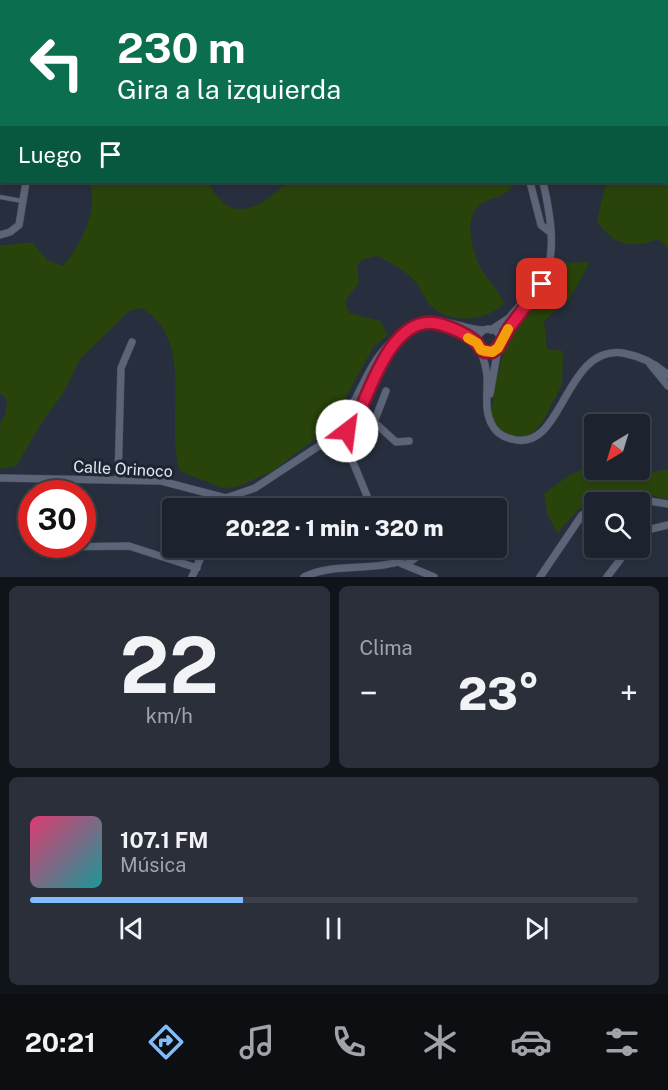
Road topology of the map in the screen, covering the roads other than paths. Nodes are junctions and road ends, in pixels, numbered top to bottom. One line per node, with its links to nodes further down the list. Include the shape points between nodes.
1 (26, 183): 5 (street)
2 (530, 183): 6 (street, via 541,225)
3 (543, 183): 6 (street)
4 (0, 197): 5 (lane)
5 (23, 201): 7 (street, via 19,225)
6 (550, 232): 8 (street, via 550,261)
7 (0, 235)
8 (542, 284): 10 (street, via 509,318); 13 (street)
9 (434, 323): 10 (street); 11 (street, via 416,326); 14 (street)
10 (487, 330): 13 (street, via 498,334); 14 (street, via 478,336)
11 (398, 337): 15 (street); 16 (street)
12 (132, 342): 31 (street, via 121,368)
13 (499, 344): 14 (street, via 489,353); 21 (street)
14 (479, 347): 21 (street, via 487,375)
15 (376, 358): 16 (street); 22 (street)
16 (383, 363): 23 (street)
17 (650, 363): 18 (street); 19 (street); 21 (street, via 620,353 608,353 593,360 580,373 548,426 528,439 513,440 497,432)
18 (668, 375)
19 (668, 386)
20 (386, 391): 24 (street)
21 (487, 405)
22 (351, 407): 23 (street); 25 (street)
23 (360, 413): 24 (street); 26 (street)
24 (374, 422): 29 (street, via 396,442)
25 (338, 423): 26 (street, via 345,425); 27 (street, via 332,427)
26 (347, 431): 28 (street)
27 (334, 436): 28 (street); 32 (street, via 255,488)
28 (343, 438): 33 (street)
29 (409, 441)
30 (0, 478): 31 (street, Calle Orinoco)
31 (118, 480): 32 (street, Calle Orinoco, via 171,483)
32 (226, 498)
33 (367, 498)
34 (650, 501): 35 (street)
35 (668, 504)
36 (584, 514): 50 (street)
37 (668, 525): 38 (street)
38 (650, 530)
39 (96, 546): 46 (street, via 129,546)
40 (202, 558): 46 (street)
41 (395, 558): 44 (street)
42 (415, 558): 45 (street)
43 (622, 558): 51 (street)
44 (398, 562): 45 (street); 48 (street, via 327,569)
45 (406, 565): 49 (street)
46 (197, 568): 47 (street)
47 (192, 577)
48 (304, 577)
49 (434, 577)
50 (540, 577)
51 (607, 577)

